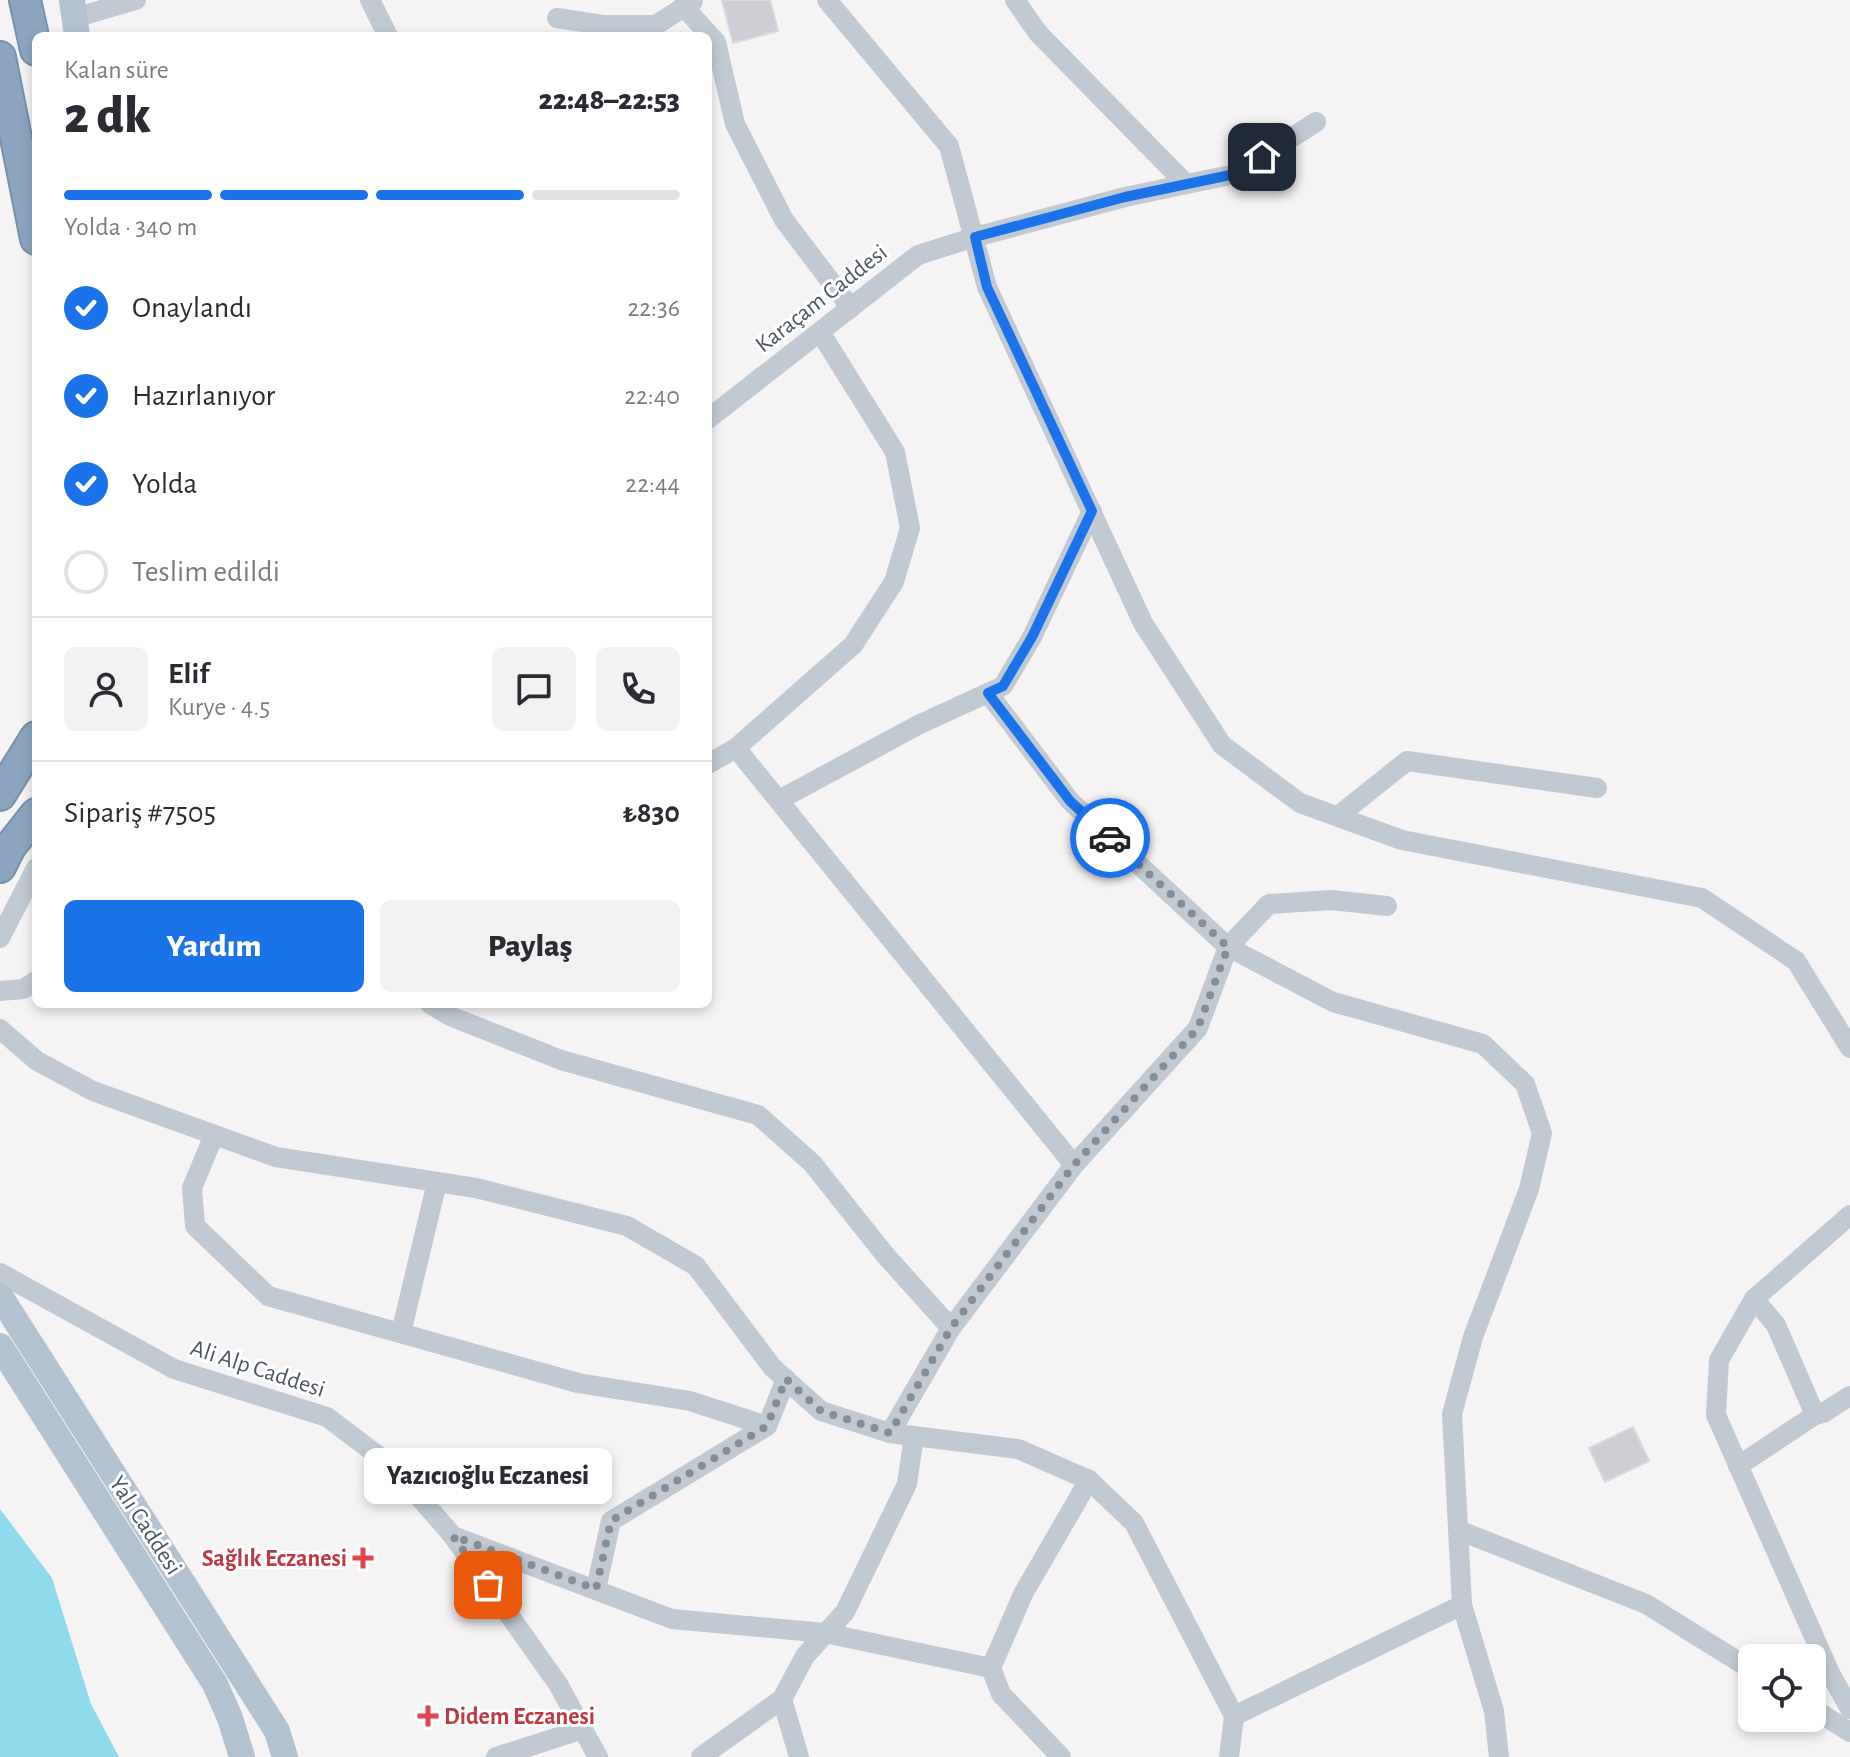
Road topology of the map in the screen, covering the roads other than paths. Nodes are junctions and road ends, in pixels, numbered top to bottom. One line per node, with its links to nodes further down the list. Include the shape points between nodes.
1 (25, 0): 10 (highway)
2 (136, 0): 7 (street)
3 (370, 0): 11 (street)
4 (827, 0): 18 (street, via 949,146)
5 (1015, 0): 16 (street, via 1038,33)
6 (689, 3): 9 (street); 12 (street)
7 (74, 18)
8 (557, 18): 9 (street)
9 (656, 30)
10 (32, 32)
11 (386, 32)
12 (709, 32)
13 (712, 36): 19 (street, via 735,124 784,220)
14 (0, 57): 17 (highway)
15 (1316, 122): 16 (street, Karaçam Caddesi, via 1235,174)
16 (1186, 184): 18 (street, Karaçam Caddesi)
17 (32, 219)
18 (975, 237): 19 (street, Karaçam Caddesi, via 918,255); 22 (street, via 987,287)
19 (851, 308): 20 (street, Karaçam Caddesi)
20 (820, 332): 21 (street, Karaçam Caddesi); 25 (street, via 895,452 910,528 894,582 853,645)
21 (712, 416)
22 (1092, 511): 23 (street, via 1032,637 1003,686); 30 (street, via 1143,623 1222,745 1300,803)
23 (988, 693): 29 (street); 36 (street, via 1070,801)
24 (32, 743): 28 (highway)
25 (736, 748): 26 (street); 29 (street)
26 (712, 762)
27 (1597, 788): 30 (street, via 1407,761)
28 (0, 795)
29 (779, 800): 43 (street)
30 (1338, 816): 41 (street, via 1402,840 1702,898 1796,961)
31 (32, 819): 32 (highway)
32 (0, 867)
33 (32, 876): 35 (street)
34 (1387, 906): 36 (street, via 1331,900 1269,904)
35 (0, 938)
36 (1228, 947): 43 (street, via 1198,1028); 60 (street, via 1333,1002 1483,1044 1525,1084 1542,1133 1529,1189 1473,1337 1452,1414)
37 (32, 983): 38 (street)
38 (0, 991)
39 (437, 1008): 49 (street, via 561,1060 758,1115 812,1163)
40 (0, 1029): 42 (street, via 37,1061 93,1091)
41 (1850, 1048)
42 (214, 1135): 44 (street, via 276,1157); 50 (street, via 192,1188 195,1226 268,1296)
43 (1074, 1165): 49 (street)
44 (437, 1182): 50 (street); 52 (street, via 627,1226 696,1266)
45 (1850, 1215): 48 (street)
46 (0, 1273): 61 (street, Ali Alp Caddesi, via 174,1369 327,1417 393,1467)
47 (0, 1296): 74 (main road, Yalı Caddesi, via 277,1731)
48 (1754, 1299): 54 (street, via 1776,1325); 58 (street, via 1719,1360 1716,1415)
49 (951, 1328): 56 (street)
50 (401, 1333): 55 (street, via 578,1383 690,1401)
51 (0, 1346): 73 (main road, Yalı Caddesi, via 215,1684)
52 (786, 1379): 55 (street); 56 (street, via 821,1411)
53 (1850, 1396): 54 (street)
54 (1815, 1415): 58 (street)
55 (767, 1426): 62 (street, via 611,1521)
56 (890, 1433): 57 (street)
57 (914, 1436): 59 (street, via 1018,1449); 64 (street, via 907,1484 845,1612)
58 (1738, 1466): 68 (street)
59 (1089, 1480): 66 (street, via 1023,1594); 69 (street, via 1134,1523)
60 (1458, 1530): 63 (street); 65 (street, via 1646,1604)
61 (453, 1536): 62 (street); 71 (street, Ali Alp Caddesi, via 558,1684)
62 (596, 1589): 64 (street, via 672,1619)
63 (1462, 1605): 69 (street); 81 (street, via 1494,1711)
64 (825, 1633): 66 (street); 67 (street, via 805,1656)
65 (1738, 1661)
66 (991, 1668): 79 (street, via 1001,1694)
67 (782, 1699): 77 (street); 78 (street)
68 (1850, 1709)
69 (1234, 1716): 80 (street)
70 (1826, 1717): 72 (street)
71 (583, 1729): 75 (street); 76 (street, Ali Alp Caddesi)
72 (1850, 1732)
73 (242, 1757)
74 (285, 1757)
75 (496, 1757)
76 (598, 1757)
77 (701, 1757)
78 (799, 1757)
79 (1061, 1757)
80 (1229, 1757)
81 (1499, 1757)

